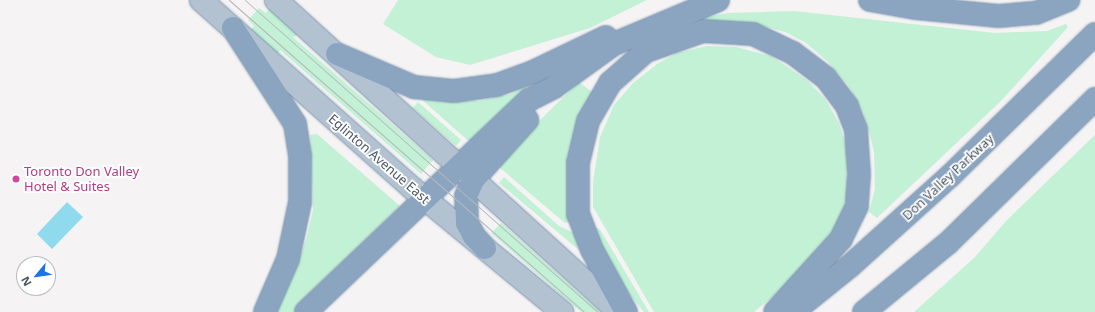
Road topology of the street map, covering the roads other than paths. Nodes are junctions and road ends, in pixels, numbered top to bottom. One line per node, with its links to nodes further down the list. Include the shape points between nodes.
1 (201, 0): 6 (main road, Eglinton Avenue East)
2 (276, 0): 8 (main road)
3 (718, 0): 8 (highway, via 687,3 637,22 533,72 497,85 454,91 414,87); 10 (highway, via 614,44 554,87 529,100)
4 (870, 0): 5 (highway, via 916,8 999,16 1036,13)
5 (1069, 0)
6 (234, 28): 11 (main road, Eglinton Avenue East, via 323,111); 13 (highway, via 295,124 300,157 300,202 288,259)
7 (1095, 34): 19 (highway, Don Valley Parkway, via 950,176 850,266)
8 (337, 54): 10 (main road)
9 (1095, 99): 20 (highway, via 948,242)
10 (466, 174): 11 (highway); 12 (highway, via 467,223); 16 (main road)
11 (426, 199): 12 (main road, Eglinton Avenue East); 14 (highway)
12 (485, 248): 15 (main road, Eglinton Avenue East)
13 (265, 312)
14 (306, 312)
15 (562, 312)
16 (619, 312)
17 (626, 312): 18 (highway, via 592,250 578,214 578,163 588,121 610,83 646,51 703,32 753,34 793,52 826,78 847,106 856,130 859,174 857,206 841,239)
18 (775, 312)
19 (793, 312)
20 (864, 312)

